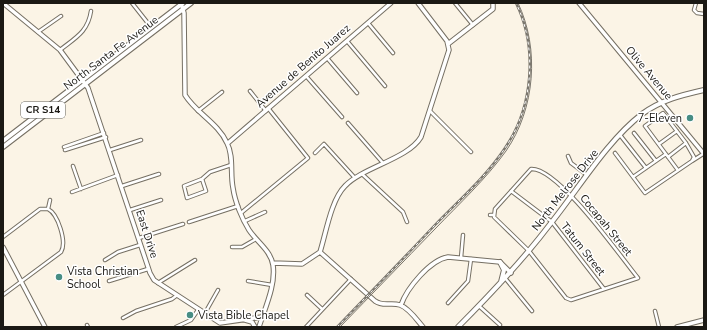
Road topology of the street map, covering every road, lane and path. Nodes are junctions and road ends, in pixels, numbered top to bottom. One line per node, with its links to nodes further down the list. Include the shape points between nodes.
1 (5, 3): 18 (street, East Drive)
2 (132, 3): 17 (street)
3 (182, 3): 11 (street); 17 (main road, North Santa Fe Avenue / CR S14)
4 (191, 3): 11 (main road, North Santa Fe Avenue / CR S14)
5 (390, 3): 15 (street, Avenue de Benito Juarez)
6 (418, 3): 20 (street)
7 (455, 3): 16 (street)
8 (493, 3): 16 (street, via 493,9)
9 (579, 3): 31 (street, Olive Avenue)
10 (696, 3): 13 (street, via 694,7 697,13)
11 (183, 9): 25 (main road, North Santa Fe Avenue / CR S14); 33 (street, via 185,95)
12 (91, 11): 21 (street, via 88,26)
13 (704, 14)
14 (61, 16): 18 (street)
15 (368, 23): 19 (street, Avenue de Benito Juarez); 22 (street)
16 (473, 25): 20 (street)
17 (151, 27): 25 (main road, North Santa Fe Avenue / CR S14)
18 (38, 32): 21 (street, East Drive)
19 (347, 41): 23 (street, Avenue de Benito Juarez); 26 (street)
20 (448, 44): 34 (street, via 449,50)
21 (60, 50): 25 (street, East Drive)
22 (393, 53)
23 (326, 58): 24 (street, Avenue de Benito Juarez); 30 (street)
24 (306, 75): 32 (street, Avenue de Benito Juarez); 35 (street)
25 (84, 81): 40 (street, East Drive); 42 (main road, North Santa Fe Avenue / CR S14); 46 (main road, North Santa Fe Avenue / CR S14)
26 (385, 86)
27 (704, 90): 31 (main road, North Melrose Drive)
28 (250, 91): 32 (street)
29 (222, 92): 33 (street)
30 (357, 93)
31 (662, 102): 39 (main road, North Melrose Drive); 52 (street, Olive Avenue)
32 (267, 109): 43 (street, Avenue de Benito Juarez); 80 (street, via 308,158)
33 (198, 110): 43 (street)
34 (430, 111): 49 (street); 57 (street, via 416,144)
35 (342, 117)
36 (348, 123): 57 (street)
37 (677, 131): 44 (street); 45 (street); 45 (street, via 663,113 645,126)
38 (634, 133): 55 (street)
39 (619, 134): 60 (street); 65 (main road, North Melrose Drive)
40 (106, 135): 47 (street); 48 (street, East Drive)
41 (141, 140): 48 (street)
42 (3, 141)
43 (228, 143): 58 (street)
44 (686, 143): 53 (street); 56 (street, via 694,157)
45 (659, 144): 53 (street)
46 (3, 147)
47 (64, 149)
48 (110, 150): 62 (street, East Drive)
49 (471, 152)
50 (315, 153): 67 (street, via 324,144)
51 (615, 153): 66 (street)
52 (704, 154): 56 (street)
53 (667, 155): 55 (street); 61 (street)
54 (568, 156): 65 (street, via 570,163)
55 (656, 161): 60 (street)
56 (692, 161): 61 (street)
57 (383, 163): 64 (street)
58 (231, 165): 68 (street, via 210,172); 76 (street, via 232,187)
59 (73, 166): 70 (street)
60 (646, 168): 66 (street)
61 (677, 169): 66 (street, via 645,193)
62 (118, 174): 69 (street, East Drive); 70 (street)
63 (159, 174): 69 (street)
64 (362, 174): 67 (street); 85 (street, via 403,212)
65 (588, 176): 73 (main road, North Melrose Drive)
66 (632, 177)
67 (355, 178): 96 (street, via 339,194)
68 (202, 179): 68 (street, via 184,186 187,198 206,191)
69 (122, 186): 78 (street, East Drive)
70 (81, 189): 72 (street)
71 (511, 191): 73 (street, Cocapah Street, via 527,172 537,169); 81 (street, via 495,209); 86 (street, Tatum Street)
72 (72, 192)
73 (572, 196): 86 (main road, North Melrose Drive); 114 (street, Cocapah Street, via 638,278)
74 (50, 200): 77 (street)
75 (161, 200): 78 (street)
76 (239, 206): 80 (street); 84 (street)
77 (48, 209): 89 (street, via 40,208); 110 (street, via 55,215 64,248)
78 (130, 210): 90 (street, East Drive)
79 (265, 212): 83 (street)
80 (241, 213): 83 (street)
81 (494, 214): 82 (street); 95 (street, via 496,220)
82 (490, 215)
83 (244, 221): 91 (street)
84 (189, 222)
85 (407, 222)
86 (552, 222): 95 (main road, North Melrose Drive); 114 (street, Tatum Street)
87 (182, 224): 90 (street)
88 (463, 235): 98 (street)
89 (3, 237)
90 (139, 238): 92 (street, East Drive)
91 (256, 239): 94 (street, via 242,247); 103 (street, via 268,252)
92 (141, 244): 100 (street, via 118,252); 104 (street, East Drive)
93 (3, 247): 97 (street)
94 (232, 248)
95 (530, 251): 105 (main road, North Melrose Drive); 114 (street, via 566,298 571,300)
96 (320, 252): 103 (street, via 302,264); 107 (street)
97 (4, 254): 110 (street)
98 (461, 258): 99 (street); 120 (street, via 448,257 434,263 407,291)
99 (471, 259): 102 (street); 119 (street, via 468,281)
100 (105, 260)
101 (195, 260): 111 (street)
102 (500, 262): 105 (street); 112 (main road, via 504,270)
103 (273, 263): 113 (street)
104 (148, 269): 108 (street); 111 (street, East Drive)
105 (511, 273): 106 (main road, North Melrose Drive)
106 (505, 278): 112 (main road, North Melrose Drive); 124 (street)
107 (351, 279): 120 (street, via 378,303); 122 (street)
108 (109, 281)
109 (248, 281): 113 (street)
110 (22, 283): 116 (street); 133 (street)
111 (157, 283): 118 (street, East Drive)
112 (500, 284): 121 (main road, North Melrose Drive)
113 (272, 285): 127 (street)
114 (604, 289)
115 (218, 290): 126 (street)
116 (3, 295)
117 (307, 295): 122 (street)
118 (176, 296): 123 (street, East Drive); 128 (street)
119 (448, 302)
120 (400, 305): 138 (street)
121 (479, 306): 131 (street); 139 (main road, North Melrose Drive)
122 (322, 309): 137 (street)
123 (198, 310): 126 (street, East Drive); 134 (street, via 191,320)
124 (532, 311)
125 (655, 311): 140 (street)
126 (204, 314): 132 (street, East Drive)
127 (262, 317): 129 (street, East Drive); 136 (street)
128 (123, 318)
129 (244, 320): 132 (street, East Drive); 135 (street, via 252,322)
130 (704, 320): 141 (street)
131 (500, 324)
132 (220, 325)
133 (45, 327)
134 (176, 327)
135 (255, 327)
136 (259, 327)
137 (306, 327)
138 (423, 327)
139 (458, 327)
140 (659, 327)
141 (677, 327)

